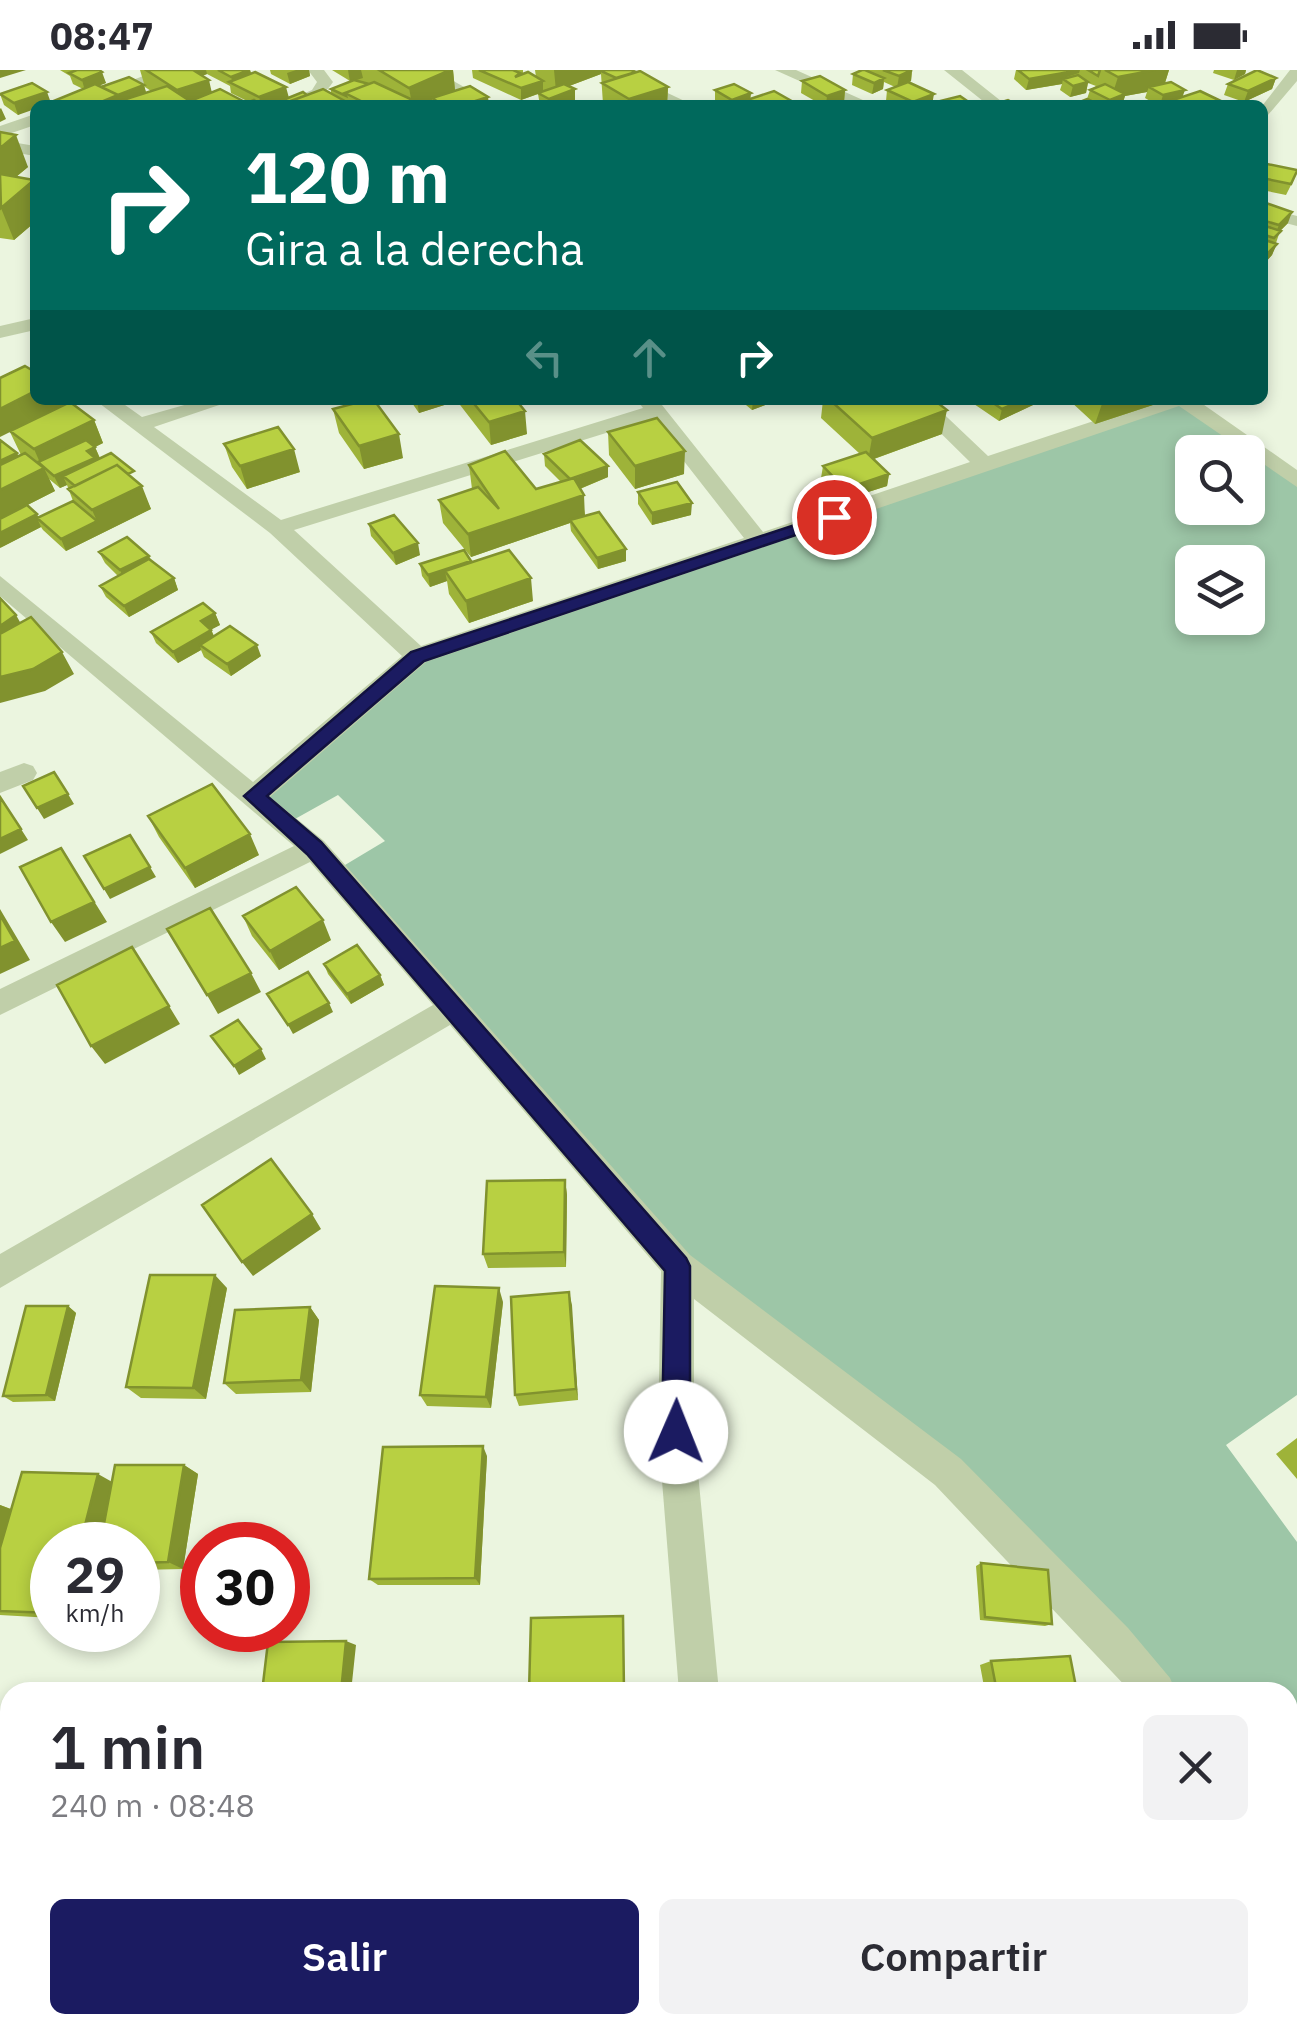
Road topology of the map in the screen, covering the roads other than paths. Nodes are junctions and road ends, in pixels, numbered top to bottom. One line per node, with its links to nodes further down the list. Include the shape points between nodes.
1 (174, 70): 8 (street)
2 (316, 70): 9 (street, via 325,82)
3 (422, 70): 10 (street)
4 (606, 70): 11 (street)
5 (783, 70): 12 (street)
6 (952, 70): 13 (street)
7 (1297, 71): 14 (street)
8 (89, 100)
9 (299, 100)
10 (479, 100)
11 (675, 100)
12 (854, 100)
13 (991, 100)
14 (1268, 109)
15 (30, 122): 16 (street)
16 (0, 132)
17 (0, 145): 18 (street)
18 (30, 149)
19 (1268, 213): 20 (street)
20 (1297, 220)
21 (111, 405): 27 (street)
22 (207, 405): 27 (street)
23 (923, 405): 28 (street)
24 (1166, 405): 28 (street)
25 (1188, 405): 29 (street)
26 (652, 406): 30 (street); 31 (street)
27 (138, 425): 30 (street)
28 (986, 465): 31 (street)
29 (1297, 480)
30 (278, 528): 33 (street)
31 (759, 542): 33 (street)
32 (0, 584): 34 (street)
33 (418, 656): 34 (street)
34 (254, 796): 35 (street)
35 (314, 848): 36 (street); 37 (street)
36 (0, 1003)
37 (453, 1008): 38 (street); 39 (street)
38 (678, 1266): 40 (street, via 676,1432); 41 (street, via 948,1472)
39 (0, 1272)
40 (699, 1682)
41 (1148, 1682)

